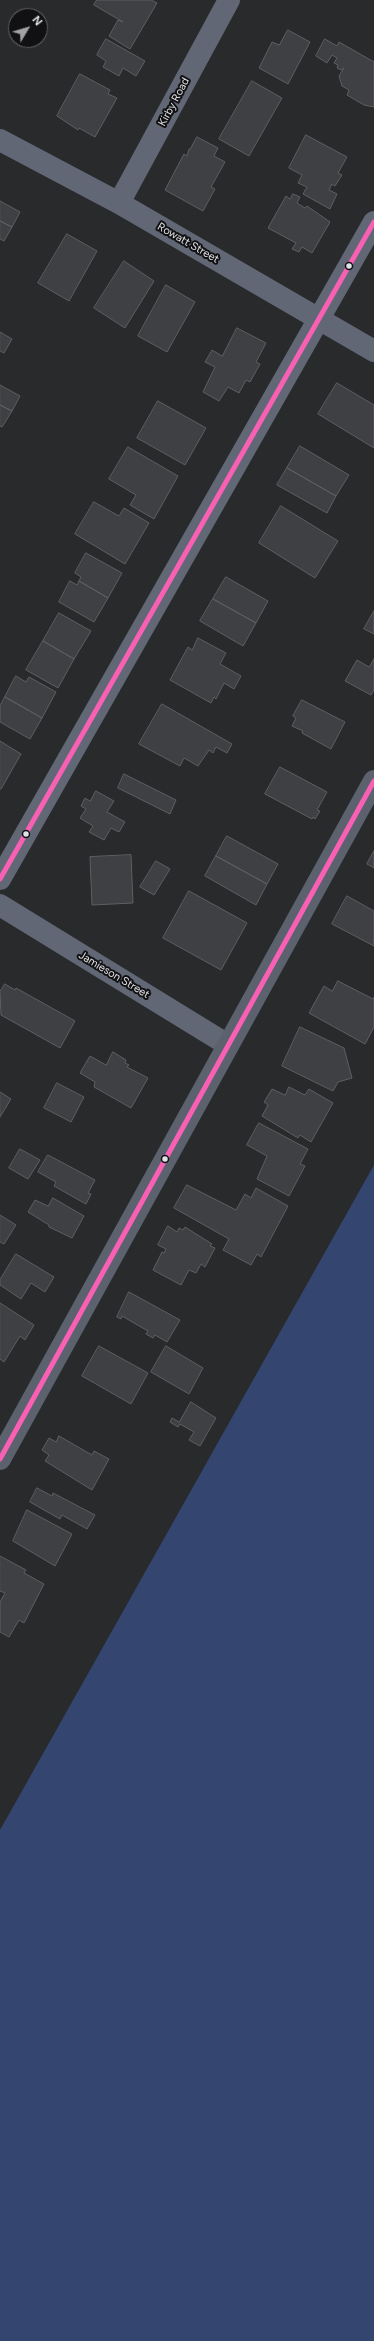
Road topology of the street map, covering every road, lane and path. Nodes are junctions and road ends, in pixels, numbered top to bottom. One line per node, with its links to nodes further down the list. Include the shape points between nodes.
1 (229, 0): 3 (street, Kirby Road)
2 (0, 140): 3 (street, Rowatt Street)
3 (119, 203): 5 (street, Rowatt Street)
4 (374, 222): 5 (street)
5 (320, 320): 6 (street, Rowatt Street); 8 (street)
6 (374, 351)
7 (374, 781): 10 (street)
8 (0, 879)
9 (0, 905): 10 (street, Jamieson Street)
10 (228, 1045): 11 (street)
11 (0, 1459)

